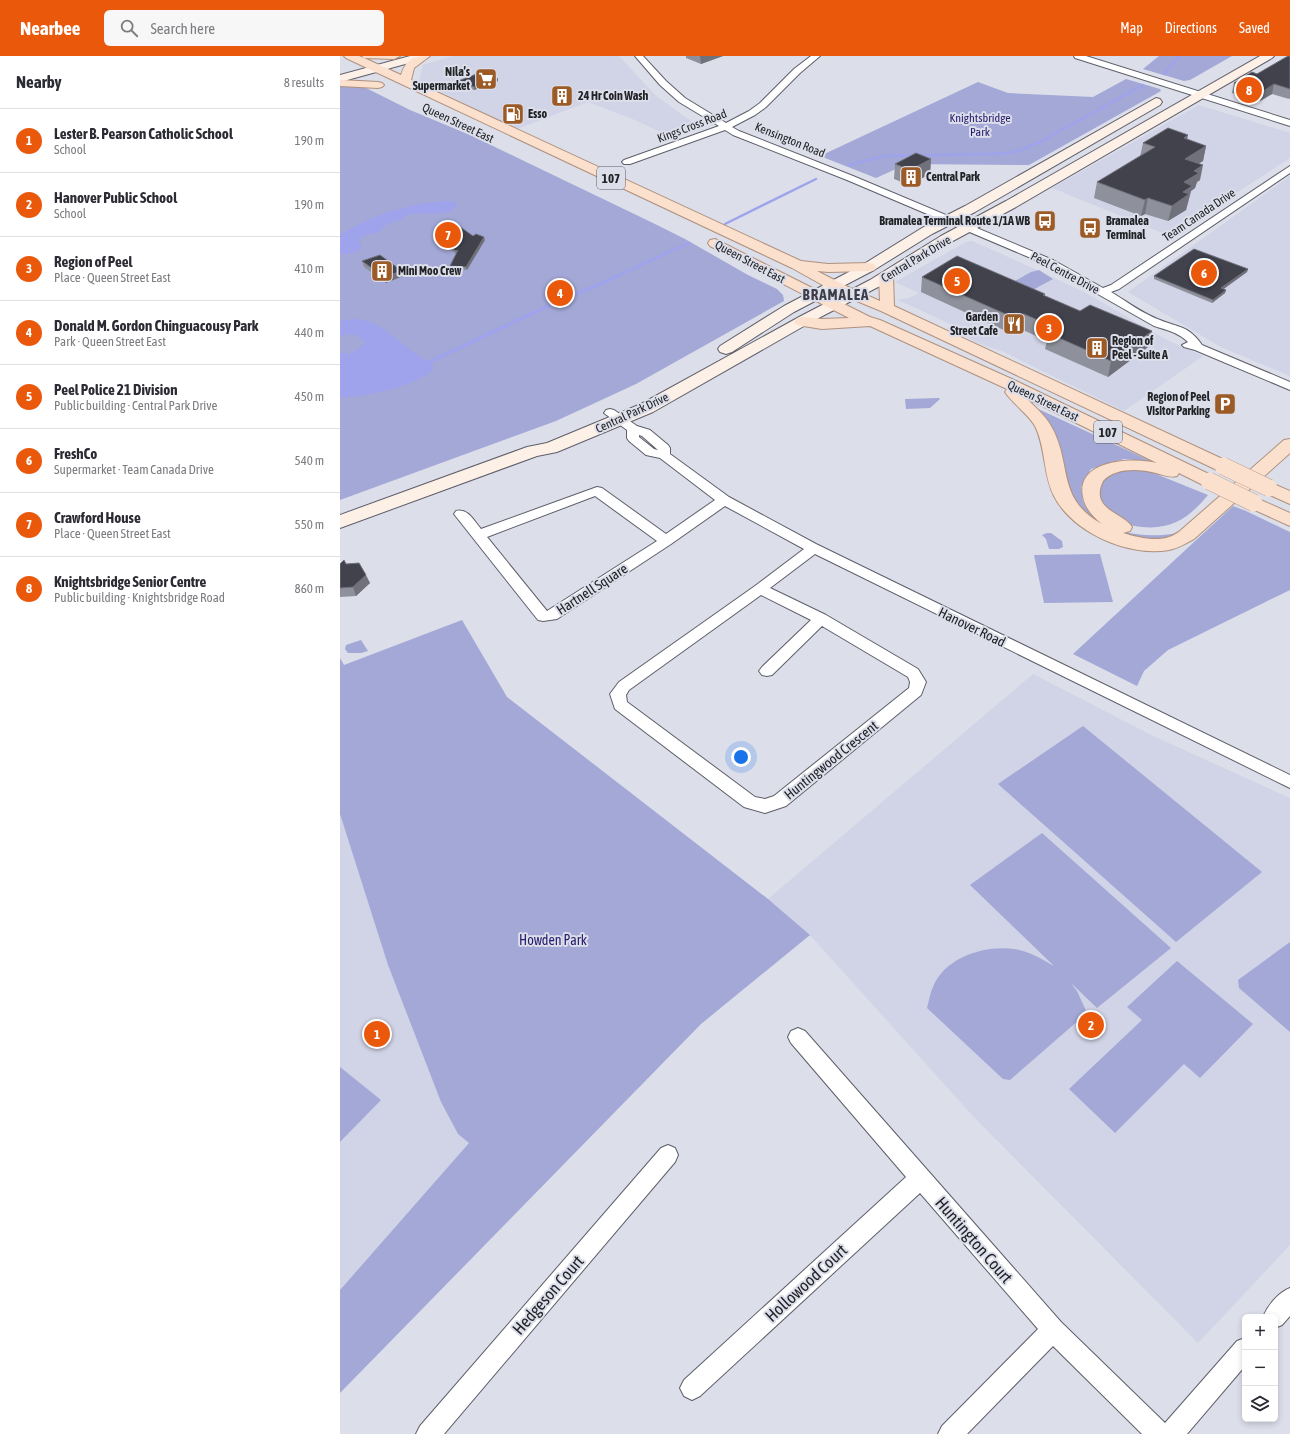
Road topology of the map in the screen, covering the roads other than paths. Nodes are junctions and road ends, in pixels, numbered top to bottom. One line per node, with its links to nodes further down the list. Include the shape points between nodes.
1 (350, 56): 9 (main road, Queen Street East / 107)
2 (394, 56): 9 (main road)
3 (402, 56): 9 (street)
4 (424, 56): 9 (street); 13 (main road, via 409,67)
5 (639, 56): 20 (street, Kensington Road, via 682,100)
6 (816, 56): 20 (street, Kings Cross Road, via 797,71 763,106)
7 (1078, 56): 16 (street)
8 (1268, 56): 18 (street, Central Park Drive)
9 (372, 63): 10 (street); 13 (main road, Queen Street East / 107)
10 (346, 71): 11 (street); 15 (main road)
11 (340, 79)
12 (1196, 80): 16 (street, Central Park Drive)
13 (405, 82): 28 (main road, Queen Street East / 107)
14 (340, 83): 15 (main road)
15 (378, 85): 17 (main road)
16 (1182, 88): 18 (street); 23 (street, Central Park Drive)
17 (392, 92)
18 (1199, 94): 19 (street); 24 (street, Central Park Drive)
19 (1290, 123)
20 (726, 127): 21 (street, Kings Cross Road); 25 (street, Kensington Road)
21 (627, 162)
22 (1290, 169): 32 (street, Team Canada Drive, via 1115,287)
23 (1030, 174): 24 (street, via 1031,186); 25 (street, Central Park Drive)
24 (1035, 190): 26 (street, Central Park Drive)
25 (949, 220): 26 (street, Kensington Road); 29 (street, Central Park Drive)
26 (968, 228): 30 (street, Central Park Drive); 32 (street, Peel Centre Drive, via 1049,262)
27 (700, 236): 34 (main road, Queen Street East / 107)
28 (797, 265): 29 (main road, via 828,268); 31 (main road, Queen Street East / 107)
29 (869, 267): 31 (street, Central Park Drive)
30 (886, 276): 33 (street, Central Park Drive); 36 (main road, via 886,292 889,299)
31 (834, 285): 33 (main road, Queen Street East / 107); 34 (street, Central Park Drive)
32 (1102, 292): 40 (street, Peel Centre Drive, via 1158,324 1158,328 1187,345 1198,347)
33 (853, 294): 35 (street, Central Park Drive); 36 (main road, Queen Street East / 107)
34 (816, 295): 35 (main road, Queen Street East / 107); 41 (street, Central Park Drive, via 789,309 686,374)
35 (834, 304): 37 (street, Central Park Drive); 38 (main road, Queen Street East / 107)
36 (886, 308): 45 (main road, Queen Street East / 107, bridge)
37 (802, 322): 38 (main road); 41 (street, Central Park Drive)
38 (874, 323): 39 (main road, Queen Street East / 107)
39 (1008, 384): 43 (main road, via 1018,402 1032,412 1043,427 1058,483 1069,506 1088,523 1132,542 1169,544 1187,535); 44 (main road, Queen Street East / 107)
40 (1290, 386)
41 (620, 421): 46 (street, Hanover Road, via 633,438 650,452 664,455); 49 (street, Central Park Drive)
42 (1290, 433): 44 (main road, via 1199,515 1171,530 1141,531 1115,523 1094,505 1091,491 1093,482 1100,473 1129,465 1160,469 1193,482)
43 (1290, 444)
44 (1209, 482): 48 (main road, Queen Street East / 107, bridge)
45 (1290, 498)
46 (724, 500): 51 (street, Hartnell Square); 52 (street, Hanover Road)
47 (461, 514): 50 (street, Hartnell Square)
48 (1290, 520)
49 (340, 522)
50 (478, 535): 51 (street, via 597,491); 51 (street, Hartnell Square, via 543,616 552,615)
51 (666, 541)
52 (814, 548): 53 (street, Huntingwood Crescent); 56 (street, Hanover Road)
53 (760, 589): 54 (street, Huntingwood Crescent); 54 (street, Huntingwood Crescent, via 624,686 618,694 620,705 750,802 765,806 780,801 916,692 918,682 913,673)
54 (821, 619): 55 (street)
55 (767, 671)
56 (1290, 782)
57 (798, 1037): 59 (street, Huntington Court)
58 (668, 1155): 65 (street, Hedgeson Court)
59 (920, 1178): 62 (street, Huntington Court); 64 (street, Hollowood Court)
60 (1290, 1299): 61 (street)
61 (1277, 1314)
62 (1053, 1330): 66 (street); 67 (street, Huntington Court)
63 (1244, 1350): 68 (street)
64 (692, 1388)
65 (428, 1434)
66 (950, 1434)
67 (1159, 1434)
68 (1172, 1434)

